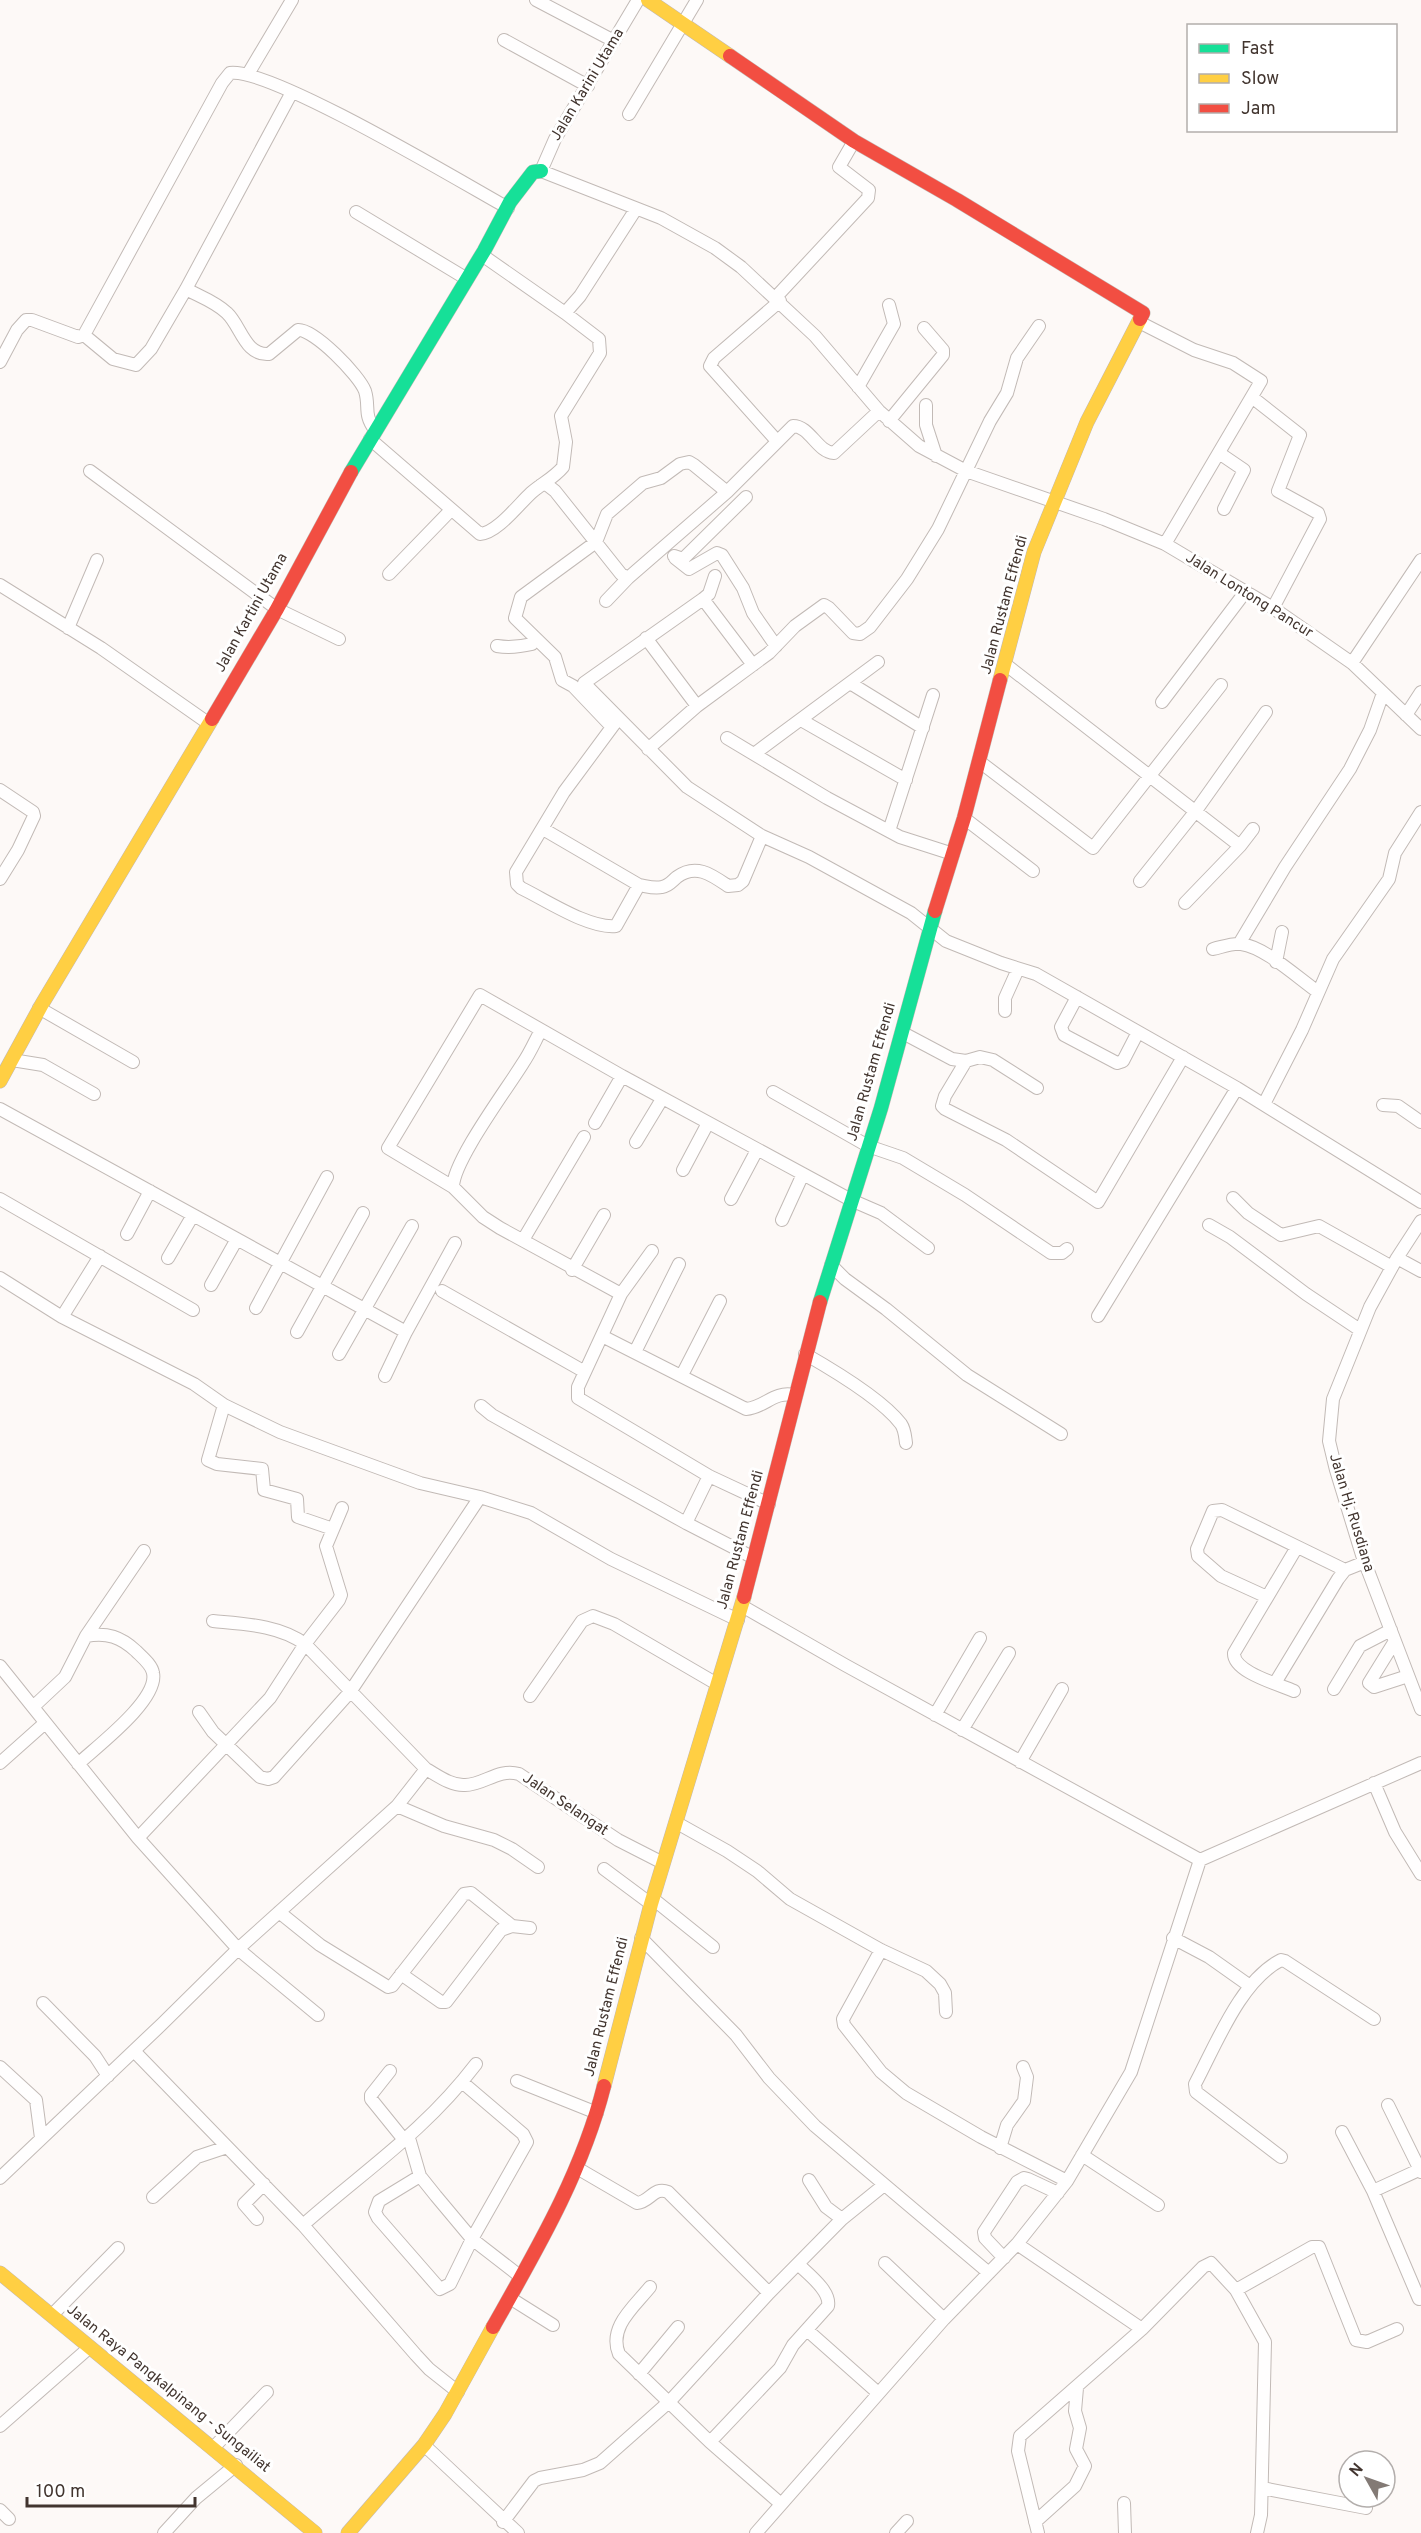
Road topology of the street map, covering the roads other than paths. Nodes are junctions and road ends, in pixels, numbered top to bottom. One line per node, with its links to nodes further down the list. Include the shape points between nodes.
1 (292, 0): 9 (street)
2 (536, 0): 8 (street)
3 (638, 0): 8 (street, Jalan Karini Utama)
4 (648, 0): 6 (main road)
5 (697, 0): 6 (street)
6 (683, 24): 12 (street); 13 (main road)
7 (504, 40): 10 (street)
8 (614, 41): 10 (street, Jalan Karini Utama)
9 (248, 74): 11 (street); 27 (street, via 233,72 225,77)
10 (588, 86): 14 (street, Jalan Karini Utama, via 555,139)
11 (292, 92): 15 (street); 20 (street)
12 (629, 114)
13 (854, 141): 21 (street, via 838,167 869,190 868,198); 24 (main road, via 1143,313)
14 (541, 171): 15 (main road, Jalan Kartini Utama, via 527,177); 16 (street, Jalan Lontong Pancur)
15 (508, 208): 18 (main road, Jalan Kartini Utama)
16 (636, 208): 21 (street, Jalan Lontong Pancur, via 715,248); 23 (street)
17 (356, 212): 19 (street)
18 (482, 255): 19 (main road, Jalan Kartini Utama); 23 (street)
19 (467, 279): 34 (main road, Jalan Kartini Utama)
20 (186, 289): 27 (street, via 151,349 136,365 113,359); 34 (street, via 228,314 259,353 269,354 298,330 315,336 365,390)
21 (778, 299): 29 (street, Jalan Lontong Pancur); 35 (street, via 710,366)
22 (889, 304): 29 (street, via 894,324)
23 (566, 313): 40 (street, via 598,339 600,352 561,416 566,442 563,467)
24 (1138, 322): 30 (street, via 1253,374 1262,381); 43 (main road, Jalan Rustam Effendi, via 1087,422)
25 (1039, 326): 39 (street, via 1017,358 1007,393)
26 (924, 328): 33 (street, via 944,352 943,356)
27 (84, 335): 28 (street, via 78,338 26,320)
28 (0, 362)
29 (858, 387): 32 (street, Jalan Lontong Pancur)
30 (1253, 398): 36 (street); 59 (street, via 1300,435 1278,491 1318,513 1320,519)
31 (926, 405): 37 (street, via 926,425)
32 (879, 411): 33 (street, Jalan Lontong Pancur); 35 (street, via 834,453 826,451 796,425)
33 (889, 421): 37 (street, Jalan Lontong Pancur)
34 (372, 434): 45 (street); 60 (main road, Jalan Kartini Utama)
35 (777, 441): 41 (street)
36 (1219, 453): 44 (street, via 1244,470); 47 (street)
37 (936, 456): 39 (street, Jalan Lontong Pancur)
38 (90, 471): 60 (street)
39 (966, 471): 43 (street, Jalan Lontong Pancur); 66 (street, via 938,529 907,579 870,627 860,634 853,633 824,605)
40 (540, 485): 45 (street, via 486,534 475,532); 46 (street, via 555,491)
41 (727, 492): 46 (street, via 689,462 680,464 661,478 643,483 609,511); 48 (street)
42 (746, 497): 49 (street, via 683,559)
43 (1053, 503): 47 (street, Jalan Lontong Pancur); 69 (main road, Jalan Rustam Effendi, via 1034,552)
44 (1224, 509)
45 (451, 510): 52 (street)
46 (596, 542): 54 (street); 64 (street, via 520,597 516,618)
47 (1165, 544): 56 (street, Jalan Lontong Pancur)
48 (665, 547): 49 (street); 54 (street)
49 (675, 558): 66 (street, via 689,569 717,553 722,555)
50 (97, 560): 61 (street)
51 (1421, 560): 68 (street)
52 (389, 574)
53 (715, 576): 57 (street)
54 (628, 578): 58 (street)
55 (0, 585): 61 (street)
56 (1246, 591): 59 (street, Jalan Lontong Pancur); 76 (street)
57 (704, 599): 62 (street); 70 (street)
58 (606, 601)
59 (1273, 608): 68 (street, Jalan Lontong Pancur)
60 (277, 609): 63 (street); 81 (main road, Jalan Kartini Utama)
61 (68, 628): 81 (street)
62 (646, 638): 77 (street); 82 (street, via 584,683)
63 (339, 639)
64 (535, 639): 65 (street, via 532,644); 82 (street, via 555,657 561,680)
65 (497, 646)
66 (776, 646): 70 (street)
67 (878, 662): 71 (street)
68 (1352, 663): 75 (street, Jalan Lontong Pancur)
69 (1005, 664): 88 (main road, Jalan Rustam Effendi); 89 (street)
70 (753, 665): 77 (street)
71 (850, 683): 80 (street); 84 (street)
72 (1221, 686): 89 (street)
73 (1421, 692): 79 (street)
74 (933, 695): 84 (street)
75 (1385, 695): 79 (street, Jalan Lontong Pancur); 108 (street, via 1350,769 1285,867)
76 (1162, 702)
77 (697, 706): 86 (street)
78 (1266, 712): 92 (street)
79 (1404, 714): 83 (street, Jalan Lontong Pancur)
80 (801, 720): 87 (street); 90 (street)
81 (208, 723): 114 (main road, Jalan Kartini Utama)
82 (615, 723): 86 (street); 95 (street, via 564,792)
83 (1419, 723)
84 (922, 728): 90 (street)
85 (727, 738): 87 (street)
86 (648, 749): 98 (street, via 687,787)
87 (754, 754): 97 (street)
88 (980, 762): 89 (street, via 1093,848); 94 (main road, Jalan Rustam Effendi)
89 (1149, 777): 92 (street)
90 (906, 780): 97 (street)
91 (0, 790): 102 (street, via 34,816)
92 (1195, 812): 99 (street); 103 (street)
93 (1421, 812): 112 (street, via 1395,853 1389,879 1332,959)
94 (964, 818): 100 (main road, Jalan Rustam Effendi); 101 (street)
95 (543, 829): 104 (street); 104 (street, via 516,872 521,888 591,922 612,927 619,924)
96 (1253, 829): 99 (street)
97 (889, 831): 100 (street)
98 (762, 836): 104 (street, via 738,885 728,886 697,870 684,873 668,886); 106 (street, via 911,913)
99 (1240, 846): 105 (street)
100 (952, 854): 106 (main road, Jalan Rustam Effendi)
101 (1033, 871)
102 (0, 879)
103 (1140, 882)
104 (639, 885)
105 (1185, 903)
106 (929, 929): 111 (street, via 946,941); 118 (main road, Jalan Rustam Effendi)
107 (1282, 933): 110 (street)
108 (1248, 947): 109 (street); 110 (street)
109 (1213, 949)
110 (1276, 962): 112 (street)
111 (1018, 969): 113 (street, via 1036,974); 115 (street, via 1005,998)
112 (1318, 992): 130 (street)
113 (1077, 997): 117 (street); 117 (street, via 1061,1027 1064,1035 1118,1063)
114 (39, 1008): 120 (main road, Jalan Kartini Utama); 122 (street)
115 (1005, 1011)
116 (541, 1030): 123 (street); 143 (street, via 462,1161); 143 (street, via 480,995 388,1148)
117 (1138, 1032): 119 (street)
118 (903, 1033): 121 (street, via 952,1059); 138 (main road, Jalan Rustam Effendi)
119 (1187, 1059): 121 (street, via 1098,1202 1006,1140 942,1106); 126 (street)
120 (12, 1060): 124 (main road, Jalan Kartini Utama); 128 (street, via 43,1065)
121 (966, 1061): 125 (street, via 980,1057 993,1060)
122 (133, 1062)
123 (622, 1076): 129 (street); 134 (street)
124 (0, 1081)
125 (1037, 1088)
126 (1237, 1088): 130 (street); 181 (street)
127 (773, 1092): 138 (street)
128 (94, 1094)
129 (662, 1099): 135 (street); 137 (street)
130 (1264, 1104): 149 (street)
131 (1383, 1105): 133 (street, via 1398,1106)
132 (0, 1109): 144 (street)
133 (1421, 1122)
134 (595, 1123)
135 (708, 1123): 139 (street); 140 (street)
136 (584, 1137): 159 (street)
137 (636, 1142)
138 (868, 1146): 148 (main road, Jalan Rustam Effendi); 162 (street, via 903,1158 1051,1253)
139 (757, 1150): 141 (street); 147 (street)
140 (683, 1170)
141 (803, 1174): 148 (street); 153 (street)
142 (327, 1177): 167 (street)
143 (453, 1187): 159 (street, via 483,1216)
144 (150, 1191): 151 (street); 157 (street)
145 (0, 1198): 164 (street)
146 (1233, 1198): 166 (street, via 1248,1214 1281,1235 1319,1226)
147 (731, 1199)
148 (851, 1200): 161 (street, via 881,1213); 169 (main road, Jalan Rustam Effendi)
149 (1421, 1202)
150 (363, 1213): 174 (street)
151 (193, 1215): 158 (street); 165 (street)
152 (604, 1215): 170 (street)
153 (782, 1220)
154 (1421, 1221): 166 (street, Jalan Hj. Rusdiana)
155 (1209, 1225): 183 (street)
156 (412, 1226): 180 (street)
157 (127, 1234)
158 (237, 1239): 167 (street); 173 (street)
159 (522, 1240): 170 (street)
160 (455, 1243): 185 (street)
161 (928, 1248)
162 (1067, 1249)
163 (652, 1251): 176 (street)
164 (100, 1256): 179 (street); 182 (street)
165 (168, 1258)
166 (1394, 1262): 171 (street); 183 (street, Jalan Hj. Rusdiana)
167 (280, 1263): 174 (street); 178 (street)
168 (679, 1264): 187 (street)
169 (831, 1265): 189 (main road, Jalan Rustam Effendi); 196 (street, via 967,1376)
170 (573, 1269): 176 (street)
171 (1421, 1271)
172 (0, 1278): 182 (street)
173 (211, 1285)
174 (322, 1286): 180 (street); 184 (street)
175 (442, 1292): 190 (street)
176 (621, 1294): 186 (street)
177 (720, 1301): 191 (street)
178 (256, 1308)
179 (193, 1310)
180 (365, 1310): 185 (street); 188 (street)
181 (1098, 1316)
182 (62, 1317): 194 (street, via 194,1384)
183 (1360, 1330): 207 (street, Jalan Hj. Rusdiana, via 1333,1399 1329,1441)
184 (297, 1332)
185 (405, 1332): 192 (street)
186 (602, 1336): 187 (street); 190 (street)
187 (635, 1352): 191 (street)
188 (339, 1354)
189 (805, 1354): 193 (main road, Jalan Rustam Effendi); 197 (street, via 882,1406 901,1424)
190 (585, 1372): 198 (street, via 578,1398)
191 (682, 1375): 193 (street, via 747,1409 779,1394)
192 (386, 1376)
193 (794, 1395): 200 (main road, Jalan Rustam Effendi)
194 (224, 1405): 199 (street, via 280,1432 420,1483); 203 (street, via 208,1460 262,1469 264,1490 294,1497 298,1517)
195 (481, 1406): 202 (street)
196 (1061, 1434)
197 (906, 1443)
198 (709, 1476): 200 (street); 202 (street)
199 (480, 1497): 211 (street, via 531,1513 611,1559); 225 (street)
200 (769, 1504): 206 (main road, Jalan Rustam Effendi)
201 (342, 1508): 203 (street)
202 (686, 1523): 206 (street)
203 (333, 1529): 216 (street, via 326,1551 341,1595)
204 (1297, 1547): 208 (street); 209 (street); 209 (street, via 1222,1510 1210,1516 1197,1549 1201,1561 1221,1576)
205 (144, 1551): 213 (street)
206 (754, 1558): 210 (main road, Jalan Rustam Effendi)
207 (1365, 1562): 208 (street); 214 (street, Jalan Hj. Rusdiana)
208 (1345, 1570): 220 (street)
209 (1267, 1597): 220 (street, via 1233,1658 1238,1666)
210 (742, 1606): 211 (main road, Jalan Rustam Effendi); 230 (street)
211 (738, 1620): 221 (main road, Jalan Rustam Effendi)
212 (213, 1621): 216 (street, via 259,1626 295,1636)
213 (86, 1636): 227 (street, via 65,1677); 237 (street, via 116,1636 124,1640 145,1659 154,1681 134,1713)
214 (1393, 1636): 219 (street, Jalan Hj. Rusdiana); 219 (street, via 1369,1683 1374,1687); 223 (street, via 1359,1646)
215 (980, 1638): 230 (street)
216 (305, 1644): 225 (street, Jalan Selangat); 233 (street, via 270,1698)
217 (1009, 1653): 232 (street)
218 (0, 1666): 227 (street)
219 (1408, 1676): 228 (street, Jalan Hj. Rusdiana)
220 (1275, 1683): 224 (street)
221 (717, 1684): 226 (street, via 614,1624 593,1616 582,1621); 241 (main road, Jalan Rustam Effendi)
222 (1062, 1689): 234 (street)
223 (1334, 1689)
224 (1294, 1691)
225 (350, 1692): 233 (street, via 274,1777 260,1777); 238 (street, Jalan Selangat)
226 (530, 1696)
227 (33, 1707): 231 (street)
228 (1421, 1709)
229 (199, 1712): 233 (street)
230 (935, 1715): 232 (street)
231 (45, 1723): 235 (street); 237 (street)
232 (962, 1730): 234 (street)
233 (225, 1745): 242 (street)
234 (1020, 1762): 243 (street)
235 (0, 1763)
236 (1421, 1763): 239 (street)
237 (78, 1764): 242 (street)
238 (426, 1769): 240 (street); 244 (street, Jalan Selangat, via 463,1786 501,1773 519,1774 618,1840)
239 (1374, 1783): 243 (street); 247 (street, via 1395,1832)
240 (397, 1806): 245 (street, via 444,1826 494,1840); 249 (street)
241 (676, 1823): 244 (main road, Jalan Rustam Effendi); 256 (street, via 727,1851 790,1899)
242 (138, 1838): 255 (street)
243 (1200, 1860): 253 (street)
244 (663, 1863): 248 (main road, Jalan Rustam Effendi)
245 (538, 1867)
246 (604, 1869): 248 (street)
247 (1421, 1874)
248 (652, 1901): 252 (main road, Jalan Rustam Effendi); 254 (street)
249 (279, 1912): 255 (street); 257 (street, via 320,1945 383,1985 390,1987)
250 (512, 1926): 251 (street); 257 (street, via 501,1930 446,2002); 257 (street, via 471,1893 465,1894)
251 (530, 1928)
252 (641, 1938): 272 (main road, Jalan Rustam Effendi); 287 (street, via 736,2035 769,2078 815,2126)
253 (1173, 1938): 258 (street); 278 (street, via 1131,2072)
254 (713, 1947)
255 (238, 1949): 261 (street); 263 (street)
256 (881, 1950): 260 (street, via 926,1971 940,1984 945,1993); 277 (street, via 844,2016 844,2025 892,2083)
257 (401, 1974)
258 (1250, 1986): 262 (street, via 1277,1962 1286,1961); 279 (street, via 1195,2088)
259 (43, 2003): 268 (street, via 95,2056)
260 (946, 2012)
261 (318, 2015)
262 (1374, 2019)
263 (134, 2051): 268 (street); 276 (street)
264 (476, 2064): 270 (street)
265 (0, 2067): 274 (street, via 36,2100)
266 (1023, 2067): 277 (street, via 1028,2078 1024,2101 1007,2125)
267 (390, 2072): 275 (street, via 371,2099)
268 (108, 2076): 274 (street)
269 (516, 2081): 272 (street)
270 (462, 2082): 275 (street); 295 (street, via 523,2134 527,2142)
271 (1388, 2106): 281 (street)
272 (597, 2113): 280 (main road, Jalan Rustam Effendi)
273 (1342, 2132): 288 (street)
274 (41, 2138): 283 (street)
275 (407, 2139): 282 (street); 294 (street)
276 (227, 2147): 286 (street); 290 (street, via 197,2157)
277 (1000, 2148): 285 (street)
278 (1082, 2155): 285 (street); 291 (street)
279 (1281, 2157)
280 (577, 2168): 303 (main road, Jalan Rustam Effendi); 306 (street, via 637,2203 656,2191 668,2192)
281 (1421, 2170): 288 (street)
282 (420, 2176): 295 (street); 295 (street, via 379,2201 375,2212 437,2288 445,2289 450,2284)
283 (0, 2178)
284 (809, 2180): 293 (street, via 826,2207)
285 (1067, 2181): 289 (street)
286 (264, 2184): 292 (street, via 244,2204); 294 (street)
287 (884, 2185): 293 (street); 302 (street)
288 (1373, 2191): 308 (street)
289 (1058, 2193): 296 (street); 298 (street, via 1020,2179 984,2232)
290 (153, 2197)
291 (1158, 2205)
292 (257, 2219)
293 (842, 2219): 300 (street)
294 (303, 2225): 320 (street, via 416,2355)
295 (472, 2239): 303 (street)
296 (1017, 2244): 298 (street); 313 (street)
297 (118, 2248): 309 (street)
298 (1004, 2258): 302 (street)
299 (885, 2263): 310 (street)
300 (798, 2264): 306 (street); 315 (street, via 829,2302)
301 (0, 2273): 309 (main road, Jalan Raya Pangkalpinang - Sungailiat)
302 (989, 2273): 310 (street)
303 (521, 2277): 307 (main road, Jalan Rustam Effendi)
304 (650, 2287): 317 (street, via 616,2334 619,2354)
305 (1236, 2290): 313 (street, via 1214,2265 1208,2264); 314 (street, via 1312,2247 1319,2247 1356,2340 1367,2342); 328 (street, via 1263,2335 1266,2350)
306 (769, 2293): 322 (street)
307 (510, 2298): 311 (street); 320 (main road, Jalan Rustam Effendi)
308 (1419, 2299)
309 (52, 2315): 316 (main road, Jalan Raya Pangkalpinang - Sungailiat)
310 (944, 2319): 321 (street)
311 (553, 2325)
312 (678, 2327): 317 (street)
313 (1142, 2329): 318 (street)
314 (1397, 2329)
315 (807, 2330): 321 (street); 324 (street, via 780,2368)
316 (90, 2348): 323 (street); 326 (main road, Jalan Raya Pangkalpinang - Sungailiat)
317 (639, 2374): 322 (street)
318 (1077, 2388): 336 (street, via 1075,2410 1080,2428 1076,2449 1086,2466 1075,2486); 336 (street, via 1024,2430 1018,2440)
319 (267, 2392): 326 (street)
320 (458, 2392): 325 (main road, Jalan Rustam Effendi)
321 (877, 2392): 331 (street)
322 (670, 2402): 324 (street); 335 (street, via 600,2463 534,2481)
323 (0, 2426)
324 (710, 2442): 331 (street)
325 (424, 2445): 335 (street); 339 (main road, Jalan Rustam Effendi)
326 (214, 2446): 327 (main road, Jalan Raya Pangkalpinang - Sungailiat)
327 (236, 2464): 337 (street, via 196,2498); 338 (main road, Jalan Raya Pangkalpinang - Sungailiat)
328 (1262, 2488): 330 (street); 344 (street)
329 (1124, 2502): 343 (street)
330 (1337, 2502)
331 (781, 2504): 341 (street)
332 (0, 2510): 333 (street)
333 (9, 2519)
334 (907, 2521): 342 (street)
335 (503, 2522): 340 (street)
336 (1037, 2527)
337 (164, 2533)
338 (315, 2533)
339 (348, 2533)
340 (518, 2533)
341 (756, 2533)
342 (896, 2533)
343 (1125, 2533)
344 (1257, 2533)

